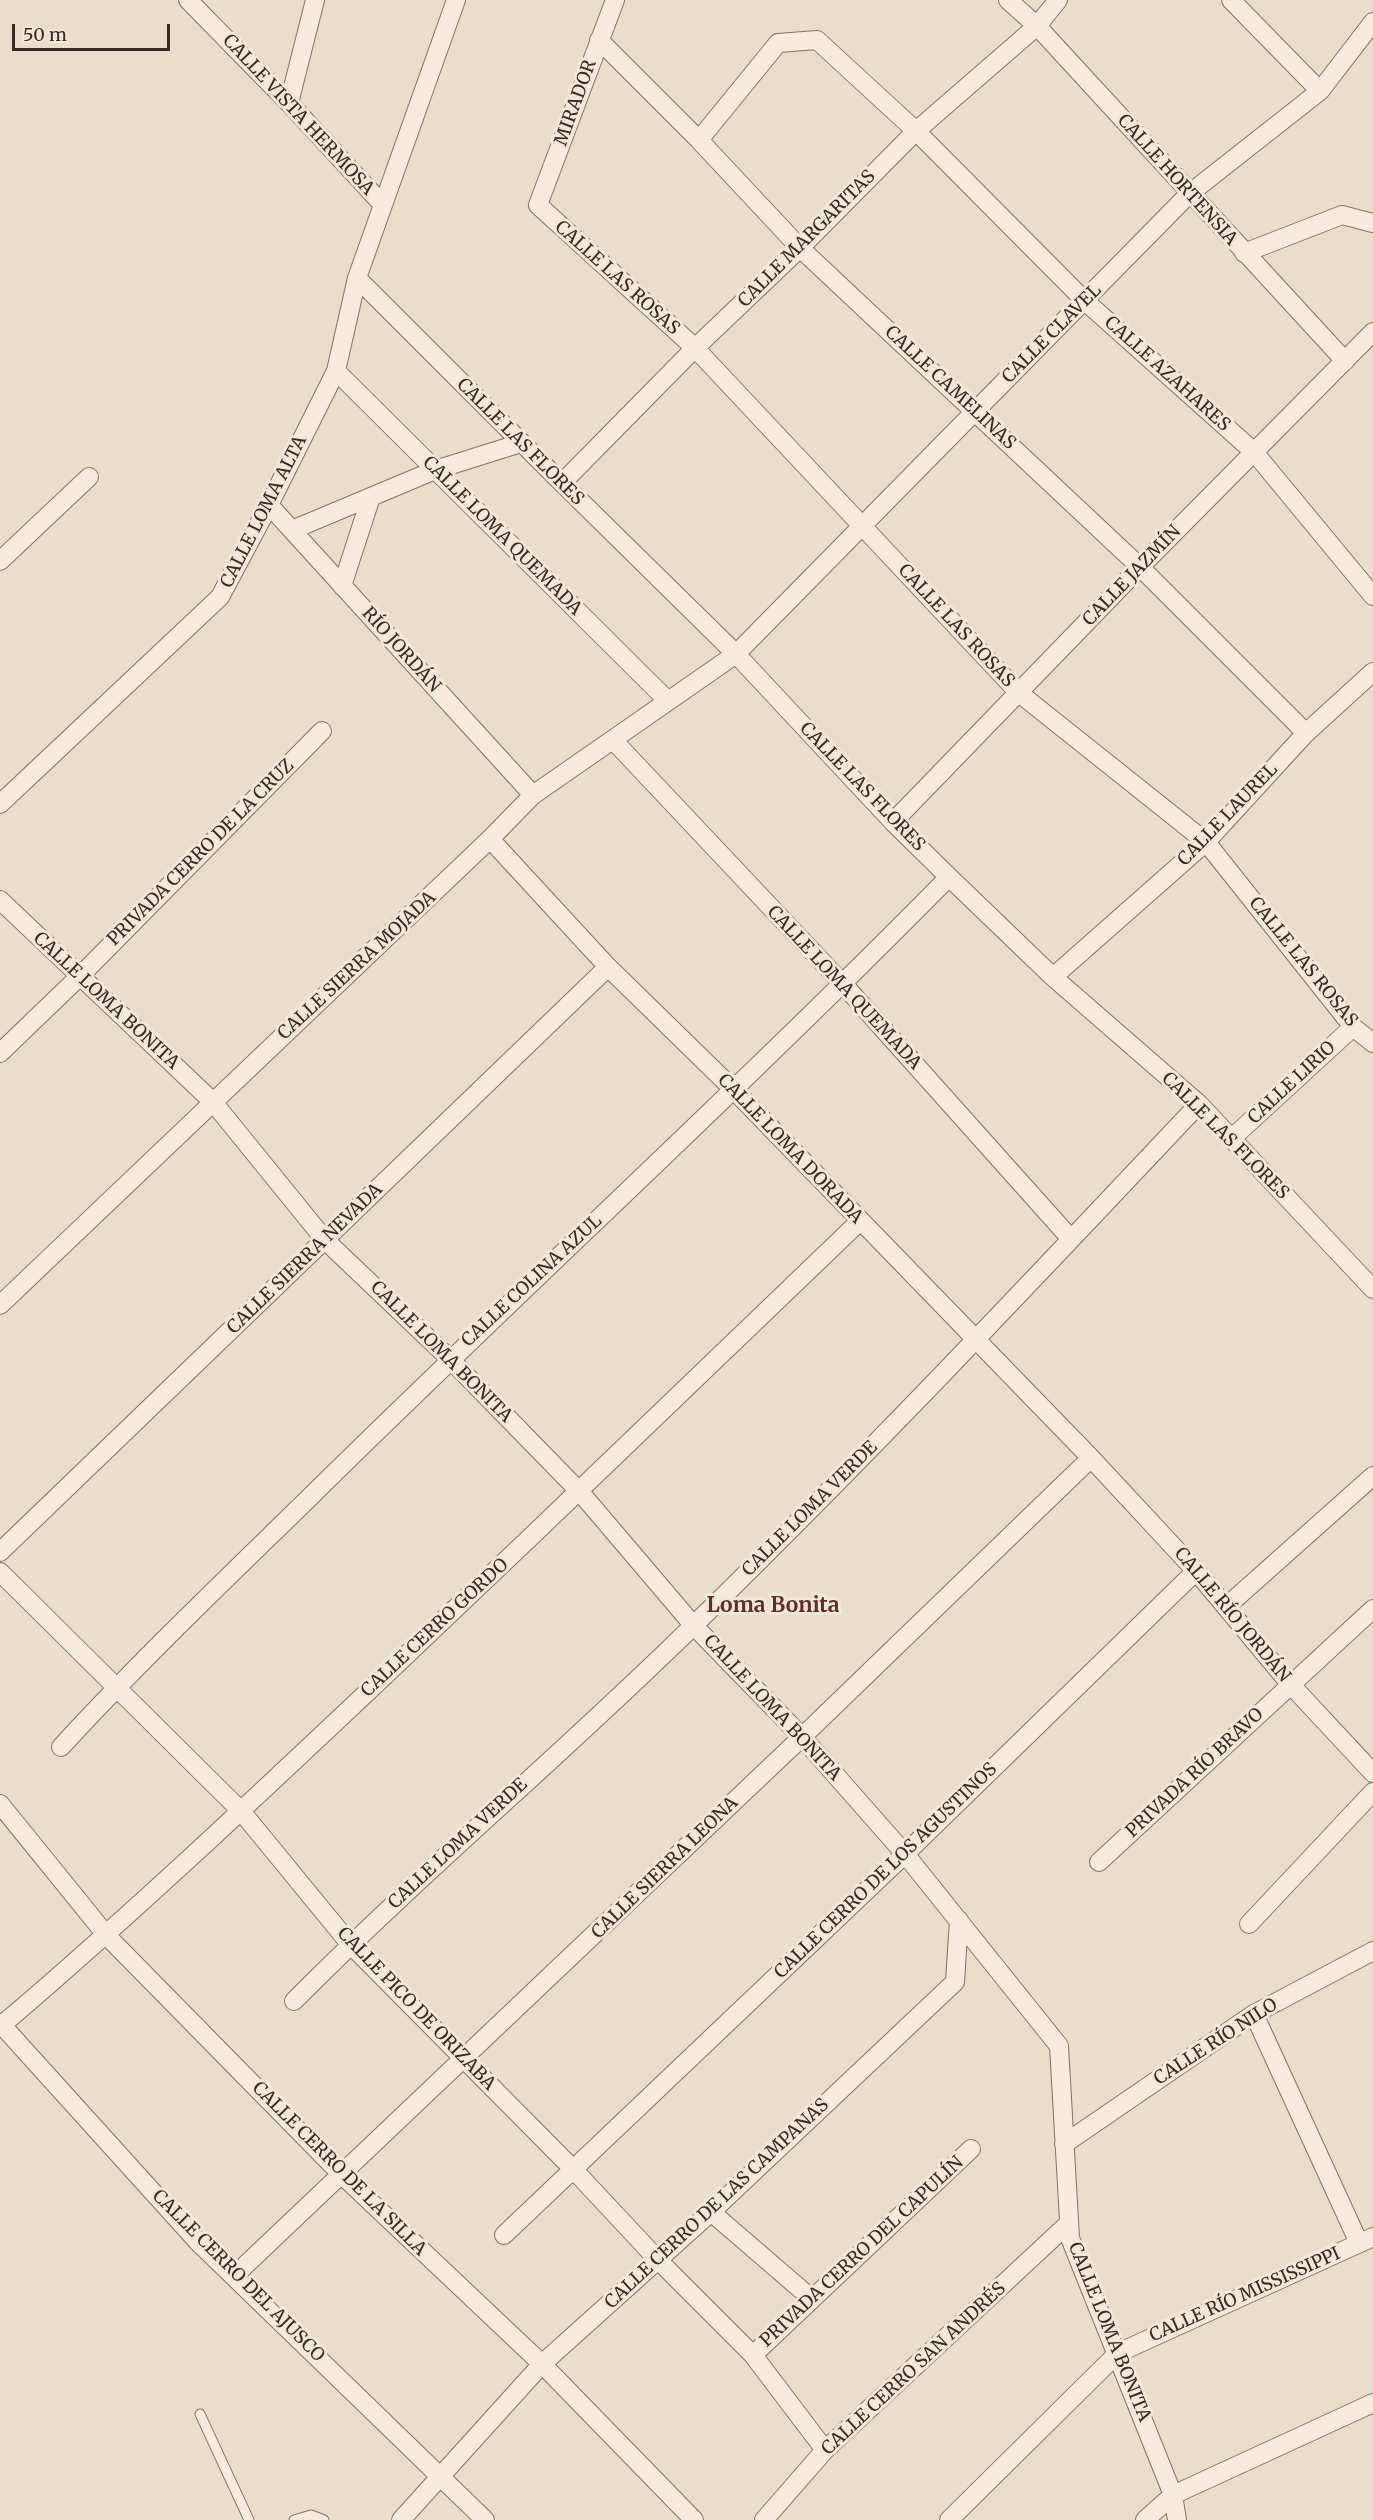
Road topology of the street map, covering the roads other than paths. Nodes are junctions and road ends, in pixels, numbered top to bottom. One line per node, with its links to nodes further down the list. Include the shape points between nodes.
1 (188, 0): 12 (street, CALLE VISTA HERMOSA)
2 (315, 0): 12 (street)
3 (456, 0): 16 (street)
4 (615, 0): 10 (street, MIRADOR)
5 (1008, 0): 9 (street, CALLE HORTENSIA)
6 (1058, 0): 9 (street, CALLE MARGARITAS)
7 (1231, 0): 11 (street)
8 (1373, 22): 11 (street, CALLE CLAVEL)
9 (1037, 26): 13 (street, CALLE MARGARITAS); 15 (street, CALLE HORTENSIA)
10 (599, 39): 14 (street, CALLE CAMELINAS); 17 (street, MIRADOR)
11 (1320, 91): 15 (street, CALLE CLAVEL)
12 (289, 103): 16 (street, CALLE VISTA HERMOSA)
13 (916, 131): 14 (street, CALLE AZAHARES, via 817,40 778,43); 19 (street, CALLE MARGARITAS); 22 (street, CALLE AZAHARES)
14 (699, 140): 19 (street, CALLE CAMELINAS)
15 (1189, 194): 20 (street, CALLE HORTENSIA); 22 (street, CALLE CLAVEL)
16 (383, 205): 21 (street)
17 (538, 206): 24 (street, CALLE LAS ROSAS)
18 (1373, 222): 20 (street, via 1342,214)
19 (800, 248): 24 (street, CALLE MARGARITAS); 27 (street, CALLE CAMELINAS)
20 (1244, 252): 25 (street, CALLE HORTENSIA)
21 (357, 278): 26 (street, CALLE LOMA ALTA); 28 (street, CALLE LAS FLORES)
22 (1085, 301): 27 (street, CALLE CLAVEL); 29 (street, CALLE AZAHARES)
23 (1373, 332): 25 (street, CALLE JAZMÍN)
24 (695, 348): 32 (street, CALLE MARGARITAS); 35 (street, CALLE LAS ROSAS)
25 (1345, 361): 29 (street, CALLE JAZMÍN)
26 (336, 371): 30 (street, CALLE LOMA QUEMADA); 34 (street, CALLE LOMA ALTA)
27 (976, 412): 35 (street, CALLE CLAVEL); 38 (street, CALLE CAMELINAS)
28 (521, 443): 30 (street); 32 (street, CALLE LAS FLORES)
29 (1254, 452): 38 (street, CALLE JAZMÍN); 40 (street, CALLE AZAHARES)
30 (435, 470): 33 (street); 44 (street, CALLE LOMA QUEMADA)
31 (88, 477): 37 (street)
32 (562, 483): 41 (street, CALLE LAS FLORES)
33 (371, 497): 36 (street); 39 (street)
34 (269, 505): 36 (street, RÍO JORDÁN); 49 (street, CALLE LOMA ALTA, via 220,597)
35 (861, 526): 41 (street, CALLE CLAVEL); 43 (street, CALLE LAS ROSAS)
36 (292, 530): 39 (street, RÍO JORDÁN)
37 (0, 561)
38 (1140, 567): 43 (street, CALLE JAZMÍN); 46 (street, CALLE CAMELINAS)
39 (342, 586): 48 (street, RÍO JORDÁN)
40 (1373, 596)
41 (736, 654): 44 (street, CALLE SIERRA MOJADA); 50 (street, CALLE LAS FLORES)
42 (1373, 672): 46 (street, CALLE LAUREL)
43 (1019, 693): 50 (street, CALLE JAZMÍN); 52 (street, CALLE LAS ROSAS)
44 (668, 700): 47 (street, CALLE SIERRA MOJADA)
45 (322, 730): 56 (street, PRIVADA CERRO DE LA CRUZ)
46 (1306, 733): 52 (street, CALLE LAUREL)
47 (613, 740): 48 (street, CALLE SIERRA MOJADA); 58 (street, CALLE LOMA QUEMADA)
48 (533, 795): 51 (street, CALLE SIERRA MOJADA)
49 (0, 804)
50 (893, 822): 53 (street, CALLE LAS FLORES)
51 (490, 839): 55 (street, CALLE LOMA DORADA); 63 (street, CALLE SIERRA MOJADA)
52 (1206, 842): 57 (street, CALLE LAUREL); 59 (street, CALLE LAS ROSAS)
53 (949, 877): 57 (street, CALLE LAS FLORES); 58 (street, CALLE COLINA AZUL)
54 (0, 900): 56 (street, CALLE LOMA BONITA)
55 (608, 967): 62 (street, CALLE LOMA DORADA); 68 (street, CALLE SIERRA NEVADA)
56 (80, 976): 61 (street, PRIVADA CERRO DE LA CRUZ); 63 (street, CALLE LOMA BONITA)
57 (1053, 977): 64 (street, CALLE LAS FLORES)
58 (843, 984): 62 (street, CALLE COLINA AZUL); 67 (street, CALLE LOMA QUEMADA)
59 (1353, 1027): 60 (street, CALLE LAS ROSAS); 65 (street, CALLE LIRIO)
60 (1373, 1043)
61 (0, 1053)
62 (734, 1090): 66 (street, CALLE LOMA DORADA); 72 (street, CALLE COLINA AZUL)
63 (213, 1102): 68 (street, CALLE LOMA BONITA); 70 (street, CALLE SIERRA MOJADA)
64 (1199, 1104): 65 (street, CALLE LAS FLORES); 67 (street, CALLE LOMA VERDE)
65 (1231, 1139): 69 (street, CALLE LAS FLORES)
66 (860, 1221): 71 (street, CALLE LOMA DORADA); 75 (street, CALLE CERRO GORDO)
67 (1071, 1239): 71 (street, CALLE LOMA VERDE)
68 (325, 1240): 72 (street, CALLE LOMA BONITA); 76 (street, CALLE SIERRA NEVADA)
69 (1373, 1289)
70 (0, 1305)
71 (978, 1339): 73 (street, CALLE LOMA DORADA); 81 (street, CALLE LOMA VERDE)
72 (450, 1359): 75 (street, CALLE LOMA BONITA); 83 (street, CALLE COLINA AZUL)
73 (1091, 1458): 77 (street, CALLE RÍO JORDÁN); 84 (street, CALLE SIERRA LEONA)
74 (1373, 1476): 79 (street)
75 (580, 1492): 81 (street, CALLE LOMA BONITA); 89 (street, CALLE CERRO GORDO)
76 (0, 1552)
77 (1196, 1571): 79 (street, CALLE RÍO JORDÁN); 90 (street, CALLE CERRO DE LOS AGUSTINOS)
78 (0, 1572): 83 (street, CALLE PICO DE ORIZABA)
79 (1227, 1606): 82 (street, CALLE RÍO JORDÁN)
80 (1373, 1608): 82 (street, PRIVADA RÍO BRAVO)
81 (694, 1626): 84 (street, CALLE LOMA BONITA); 95 (street, CALLE LOMA VERDE)
82 (1291, 1685): 86 (street, CALLE RÍO JORDÁN); 91 (street, PRIVADA RÍO BRAVO)
83 (116, 1687): 85 (street, CALLE COLINA AZUL); 89 (street, CALLE PICO DE ORIZABA)
84 (802, 1737): 90 (street, CALLE LOMA BONITA); 100 (street, CALLE SIERRA LEONA)
85 (61, 1747)
86 (1373, 1773)
87 (1373, 1792): 93 (street)
88 (0, 1804): 94 (street, CALLE CERRO DE LA SILLA)
89 (241, 1811): 94 (street, CALLE CERRO GORDO); 95 (street, CALLE PICO DE ORIZABA)
90 (905, 1854): 92 (street, CALLE LOMA BONITA); 103 (street, CALLE CERRO DE LOS AGUSTINOS)
91 (1099, 1862)
92 (958, 1920): 101 (street, CALLE LOMA BONITA, via 1059,2046); 105 (street, CALLE CERRO DE LAS CAMPANAS, via 955,1982)
93 (1249, 1924)
94 (107, 1936): 99 (street, CALLE CERRO GORDO); 104 (street, CALLE CERRO DE LA SILLA)
95 (350, 1944): 97 (street, CALLE LOMA VERDE); 100 (street, CALLE PICO DE ORIZABA)
96 (1373, 1951): 98 (street, CALLE RÍO NILO)
97 (294, 2001)
98 (1254, 2014): 101 (street, CALLE RÍO NILO); 108 (street)
99 (1, 2024): 110 (street, CALLE CERRO DEL AJUSCO, via 198,2242)
100 (463, 2060): 103 (street, CALLE PICO DE ORIZABA); 104 (street, CALLE SIERRA LEONA)
101 (1065, 2144): 106 (street, CALLE LOMA BONITA)
102 (971, 2149): 111 (street, PRIVADA CERRO DEL CAPULÍN)
103 (573, 2169): 107 (street, CALLE CERRO DE LOS AGUSTINOS); 109 (street, CALLE PICO DE ORIZABA)
104 (342, 2175): 110 (street, CALLE SIERRA LEONA); 114 (street, CALLE CERRO DE LA SILLA)
105 (711, 2212): 109 (street, CALLE CERRO DE LAS CAMPANAS); 111 (street)
106 (1070, 2223): 112 (street, CALLE LOMA BONITA, via 1070,2238); 117 (street, CALLE CERRO SAN ANDRÉS)
107 (504, 2235)
108 (1366, 2240): 112 (street, CALLE RÍO MISSISSIPPI)
109 (658, 2260): 113 (street, CALLE PICO DE ORIZABA); 114 (street, CALLE CERRO DE LAS CAMPANAS)
110 (235, 2275): 118 (street, CALLE CERRO DEL AJUSCO)
111 (812, 2299): 113 (street, PRIVADA CERRO DEL CAPULÍN)
112 (1118, 2353): 119 (street, CALLE LOMA BONITA); 127 (street)
113 (753, 2355): 117 (street, CALLE PICO DE ORIZABA)
114 (542, 2364): 118 (street, CALLE CERRO DE LAS CAMPANAS); 125 (street, CALLE CERRO DE LA SILLA)
115 (1373, 2403): 119 (street)
116 (200, 2414): 120 (lane)
117 (825, 2450): 126 (street, CALLE CERRO SAN ANDRÉS)
118 (442, 2476): 123 (street, CALLE CERRO DE LAS CAMPANAS); 124 (street, CALLE CERRO DEL AJUSCO)
119 (1173, 2495): 128 (street); 129 (street, CALLE LOMA BONITA)
120 (249, 2520)
121 (294, 2520): 122 (lane, via 311,2515)
122 (324, 2520)
123 (400, 2520)
124 (485, 2520)
125 (694, 2520)
126 (764, 2520)
127 (948, 2520)
128 (1145, 2520)
129 (1177, 2520)

